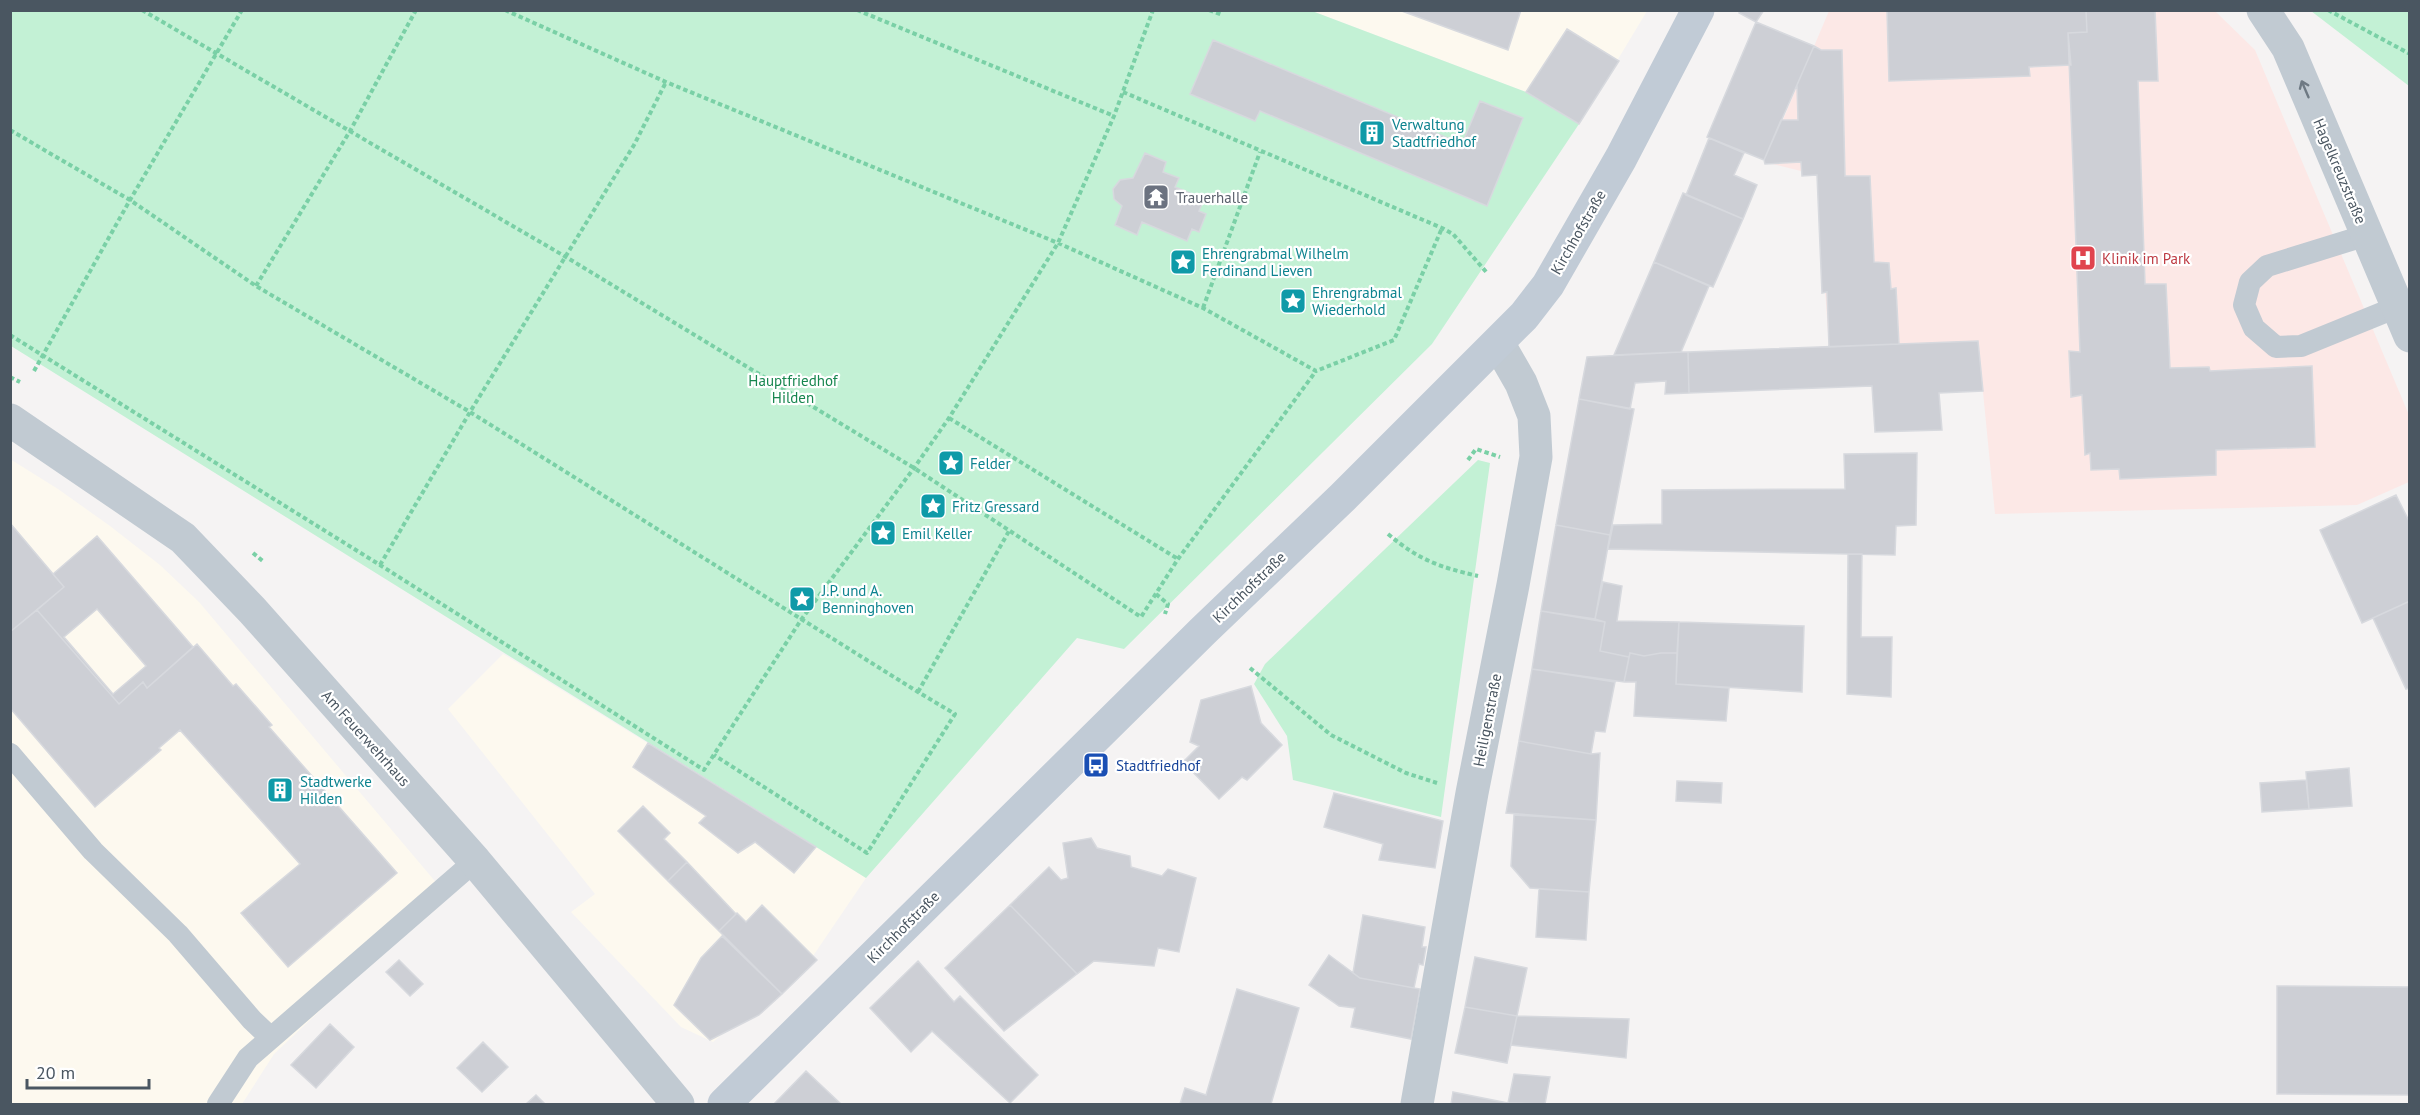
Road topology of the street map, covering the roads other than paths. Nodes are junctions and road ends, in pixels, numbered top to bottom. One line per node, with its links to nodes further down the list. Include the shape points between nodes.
1 (1698, 10): 5 (main road, Kirchhofstraße, via 1621,158 1548,285)
2 (2263, 10): 3 (street, Hagelkreuzstraße, one-way to 2, via 2288,48)
3 (2367, 235): 4 (street, Hagelkreuzstraße); 4 (lane, via 2267,266 2250,282 2244,305 2254,328 2276,347 2301,346)
4 (2403, 322)
5 (1498, 344): 12 (main road, Kirchhofstraße); 13 (street, Heiligenstraße, via 1521,383 1534,416 1536,457)
6 (10, 420): 8 (street, Am Feuerwehrhaus, via 183,538)
7 (10, 754): 9 (lane, via 93,851 178,934)
8 (475, 861): 9 (lane); 11 (street, Am Feuerwehrhaus)
9 (271, 1038): 10 (lane, via 248,1058)
10 (218, 1104)
11 (678, 1104)
12 (724, 1104)
13 (1417, 1104)

